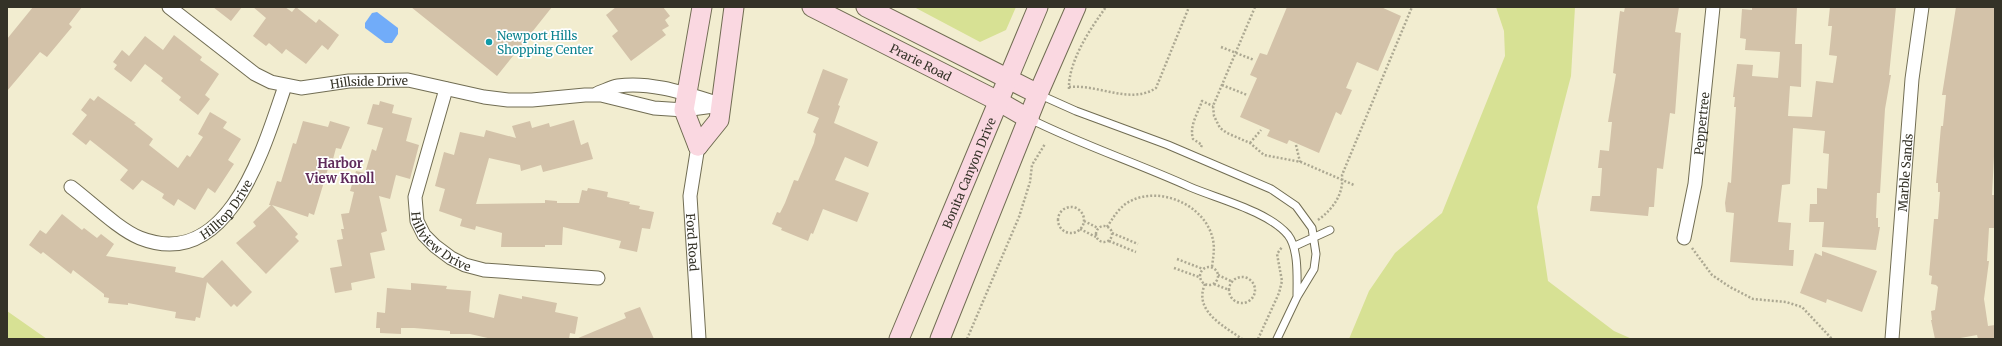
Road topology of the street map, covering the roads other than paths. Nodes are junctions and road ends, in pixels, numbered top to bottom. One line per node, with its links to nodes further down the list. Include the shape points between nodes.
1 (169, 7): 11 (street, Hillside Drive, via 256,74)
2 (702, 7): 16 (street)
3 (734, 7): 17 (street, Ford Road)
4 (812, 7): 15 (street, Prarie Road)
5 (866, 7): 10 (street, Prarie Road)
6 (1038, 7): 10 (street, Bonita Canyon Drive)
7 (1076, 7): 13 (street)
8 (1713, 7): 22 (street, Peppertree, via 1695,184)
9 (1922, 7): 31 (street, Marble Sands, via 1912,79)
10 (1008, 78): 13 (street, Prarie Road); 15 (street, Bonita Canyon Drive)
11 (285, 86): 12 (street, Hillside Drive, via 301,88 349,81 408,80); 20 (street, Hilltop Drive, via 257,163 243,189 220,222 202,235 173,244 139,238)
12 (446, 89): 14 (street, Hillside Drive, via 508,100); 25 (street, Hillview Drive, via 415,197 417,221 424,235 451,258 484,270)
13 (1038, 94): 18 (street); 23 (lane, via 1272,189 1296,206 1312,228)
14 (592, 95): 16 (street, Hillside Drive, via 610,96 654,108); 16 (street, Hillside Drive, via 618,86 670,89)
15 (998, 101): 18 (street, Prarie Road); 28 (street, Bonita Canyon Drive)
16 (686, 102): 17 (street, Hillside Drive); 19 (street)
17 (721, 105): 19 (street, Ford Road, via 719,120)
18 (1028, 119): 24 (lane, via 1270,220 1288,235); 29 (street)
19 (698, 146): 27 (street, Ford Road, via 690,196)
20 (72, 187)
21 (1330, 230): 23 (lane)
22 (1684, 238)
23 (1313, 239): 24 (lane); 26 (lane, via 1316,254 1314,269)
24 (1294, 246): 26 (lane)
25 (598, 278)
26 (1297, 297): 30 (lane)
27 (699, 339)
28 (899, 339)
29 (940, 339)
30 (1277, 339)
31 (1892, 339)

